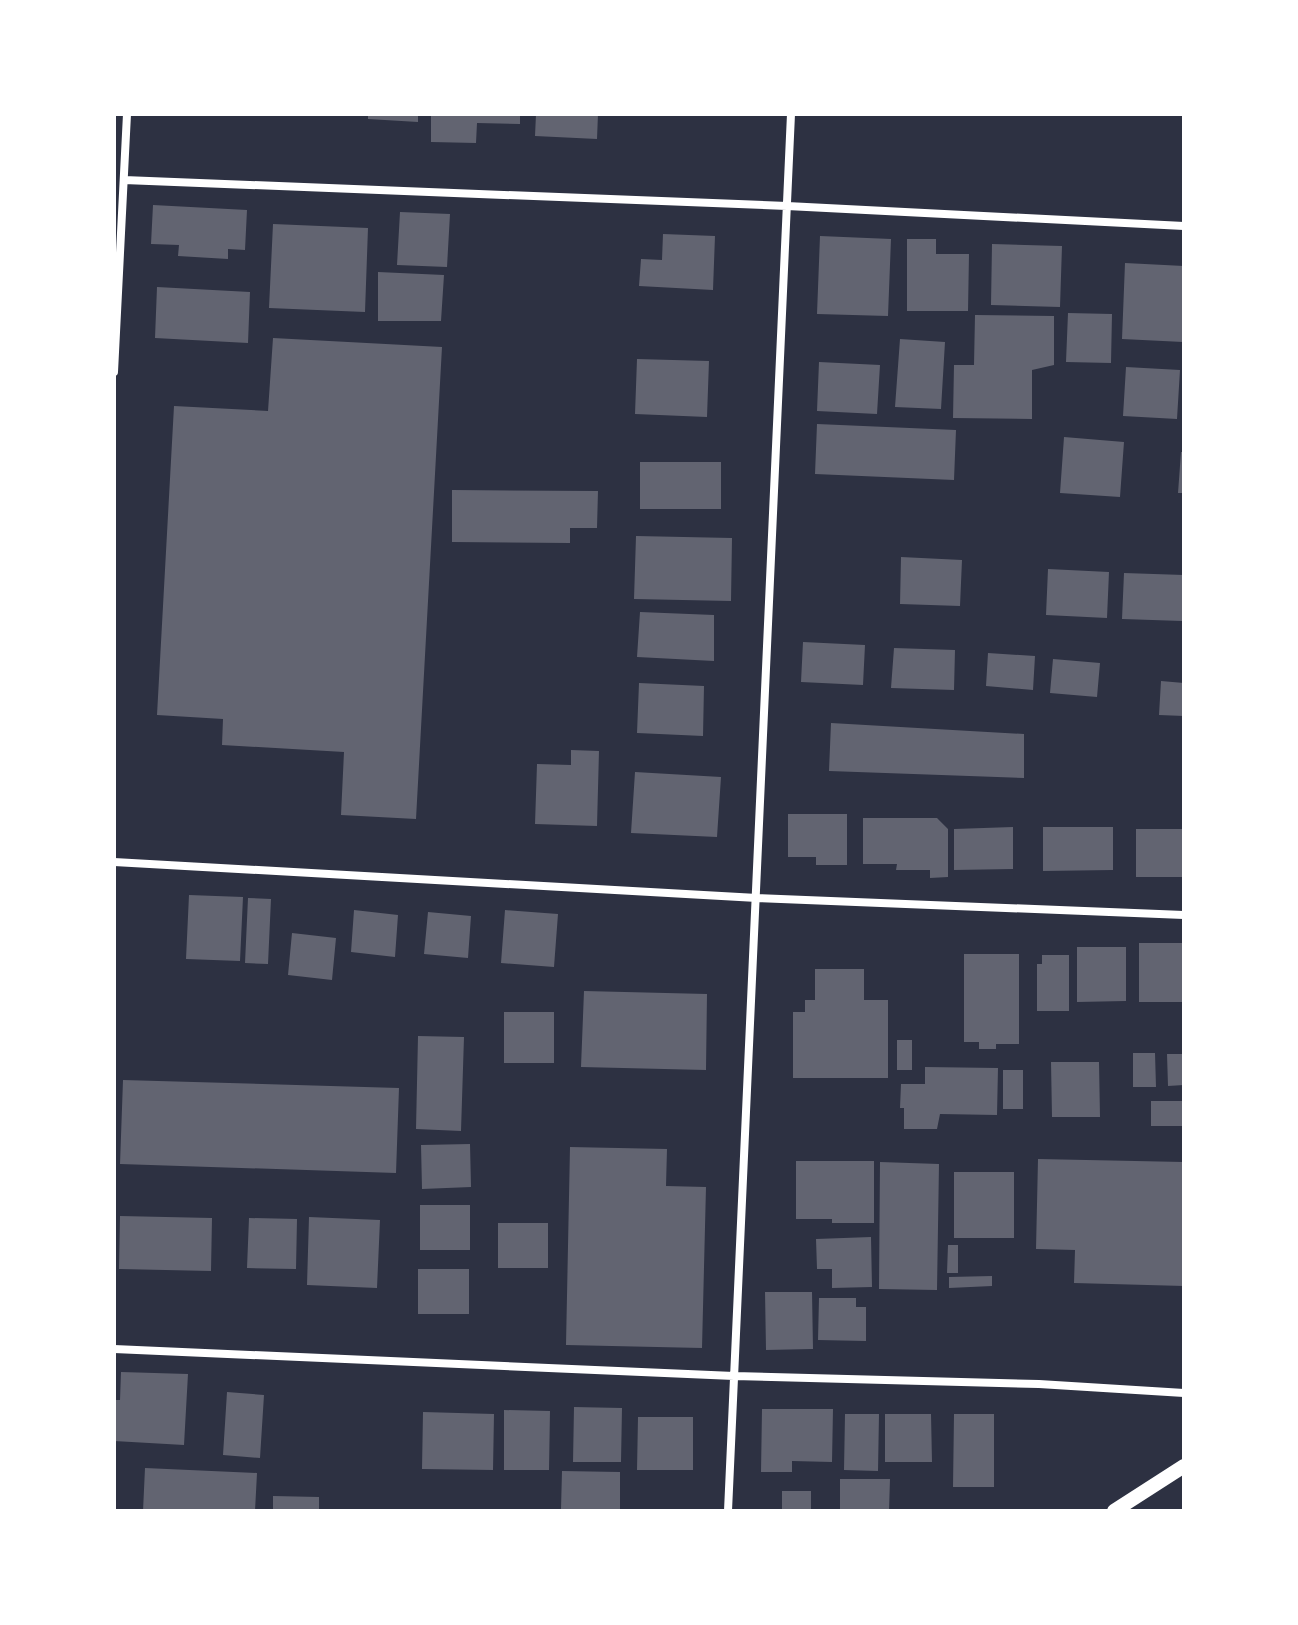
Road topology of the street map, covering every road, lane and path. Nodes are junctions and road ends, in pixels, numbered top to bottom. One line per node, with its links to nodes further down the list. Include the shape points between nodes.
1 (127, 114): 3 (street)
2 (791, 114): 4 (street)
3 (124, 180): 4 (street); 6 (street)
4 (787, 206): 5 (street); 8 (street)
5 (1184, 226)
6 (114, 372)
7 (114, 862): 8 (street)
8 (757, 898): 9 (street); 11 (street)
9 (1184, 915)
10 (114, 1349): 11 (street)
11 (734, 1376): 12 (street); 14 (street)
12 (1184, 1393)
13 (1184, 1466): 15 (street)
14 (728, 1511)
15 (1114, 1511)

